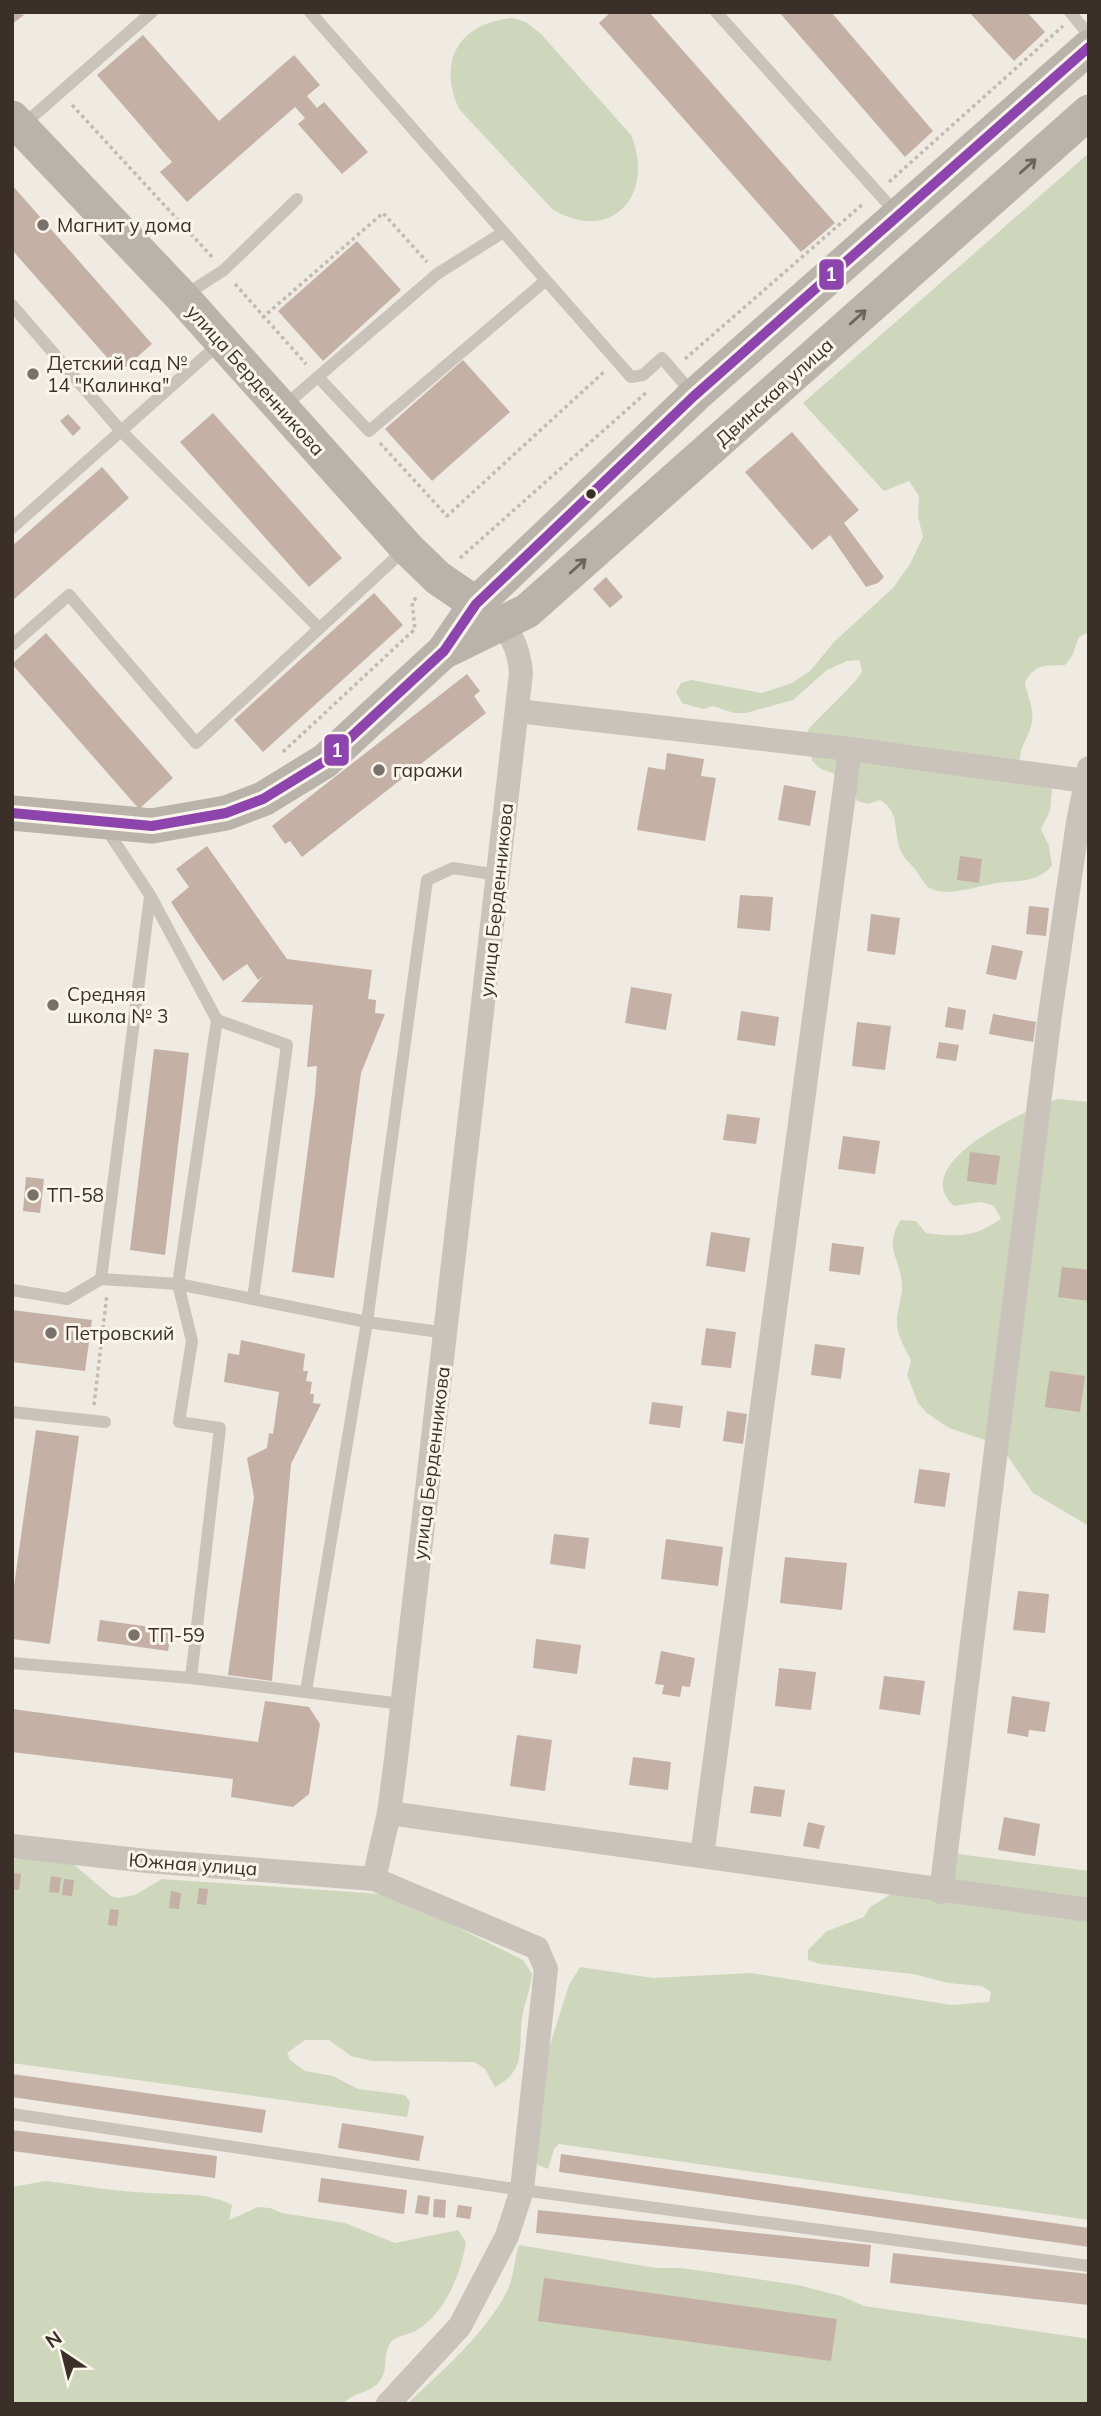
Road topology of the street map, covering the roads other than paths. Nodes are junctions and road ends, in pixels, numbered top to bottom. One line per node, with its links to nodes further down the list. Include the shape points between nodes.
1 (152, 12): 8 (lane)
2 (310, 12): 11 (lane)
3 (716, 12): 10 (lane)
4 (1071, 14): 5 (lane)
5 (1089, 35)
6 (1089, 47): 10 (street, Двинская улица)
7 (1089, 112): 22 (street, Двинская улица, one-way to 7, via 527,611)
8 (15, 126): 13 (street, улица Берденникова)
9 (297, 199): 13 (lane, via 224,270)
10 (888, 204): 17 (street, Двинская улица)
11 (502, 233): 12 (lane); 16 (lane, via 437,274)
12 (545, 281): 16 (lane, via 369,431); 17 (lane, via 631,377 662,358)
13 (182, 298): 15 (street, улица Берденникова)
14 (12, 305): 19 (lane)
15 (221, 341): 18 (street, улица Берденникова); 19 (lane)
16 (318, 377): 18 (lane)
17 (694, 396): 22 (street, Двинская улица)
18 (280, 409): 21 (street, улица Берденникова)
19 (121, 431): 20 (lane); 23 (lane)
20 (12, 528)
21 (407, 548): 22 (street, улица Берденникова, via 438,578); 23 (lane)
22 (489, 614): 25 (street, улица Берденникова, via 519,649); 29 (street, Двинская улица, via 325,761 264,799 226,813 152,826)
23 (318, 627): 24 (lane, via 196,743 69,595)
24 (12, 645)
25 (517, 710): 26 (street); 30 (street, улица Берденникова)
26 (850, 749): 27 (street); 47 (street)
27 (1087, 775): 49 (street, via 1050,1015)
28 (12, 813): 29 (street, Двинская улица)
29 (101, 821): 31 (lane)
30 (498, 875): 37 (lane, via 453,868 427,880); 38 (street, улица Берденникова)
31 (150, 895): 32 (lane); 33 (lane)
32 (218, 1020): 34 (lane); 36 (lane, via 287,1045)
33 (105, 1280): 34 (lane); 35 (lane, via 67,1299)
34 (178, 1284): 36 (lane); 42 (lane, via 192,1341 179,1422 220,1428)
35 (12, 1290)
36 (253, 1300): 37 (lane)
37 (367, 1322): 38 (lane); 43 (lane)
38 (447, 1333): 44 (street, улица Берденникова)
39 (12, 1412): 40 (lane)
40 (98, 1422)
41 (12, 1663): 42 (lane)
42 (191, 1678): 43 (lane)
43 (306, 1691): 44 (lane)
44 (402, 1704): 45 (street, улица Берденникова)
45 (389, 1813): 47 (street); 48 (street, улица Берденникова)
46 (12, 1846): 48 (street, Южная улица)
47 (702, 1856): 49 (street)
48 (374, 1880): 52 (street, Южная улица, via 537,1948 546,1969)
49 (941, 1892): 50 (street)
50 (1089, 1910)
51 (12, 2114): 52 (lane)
52 (522, 2190): 53 (lane); 54 (street, Южная улица, via 507,2236 460,2326)
53 (1089, 2266)
54 (388, 2404)

